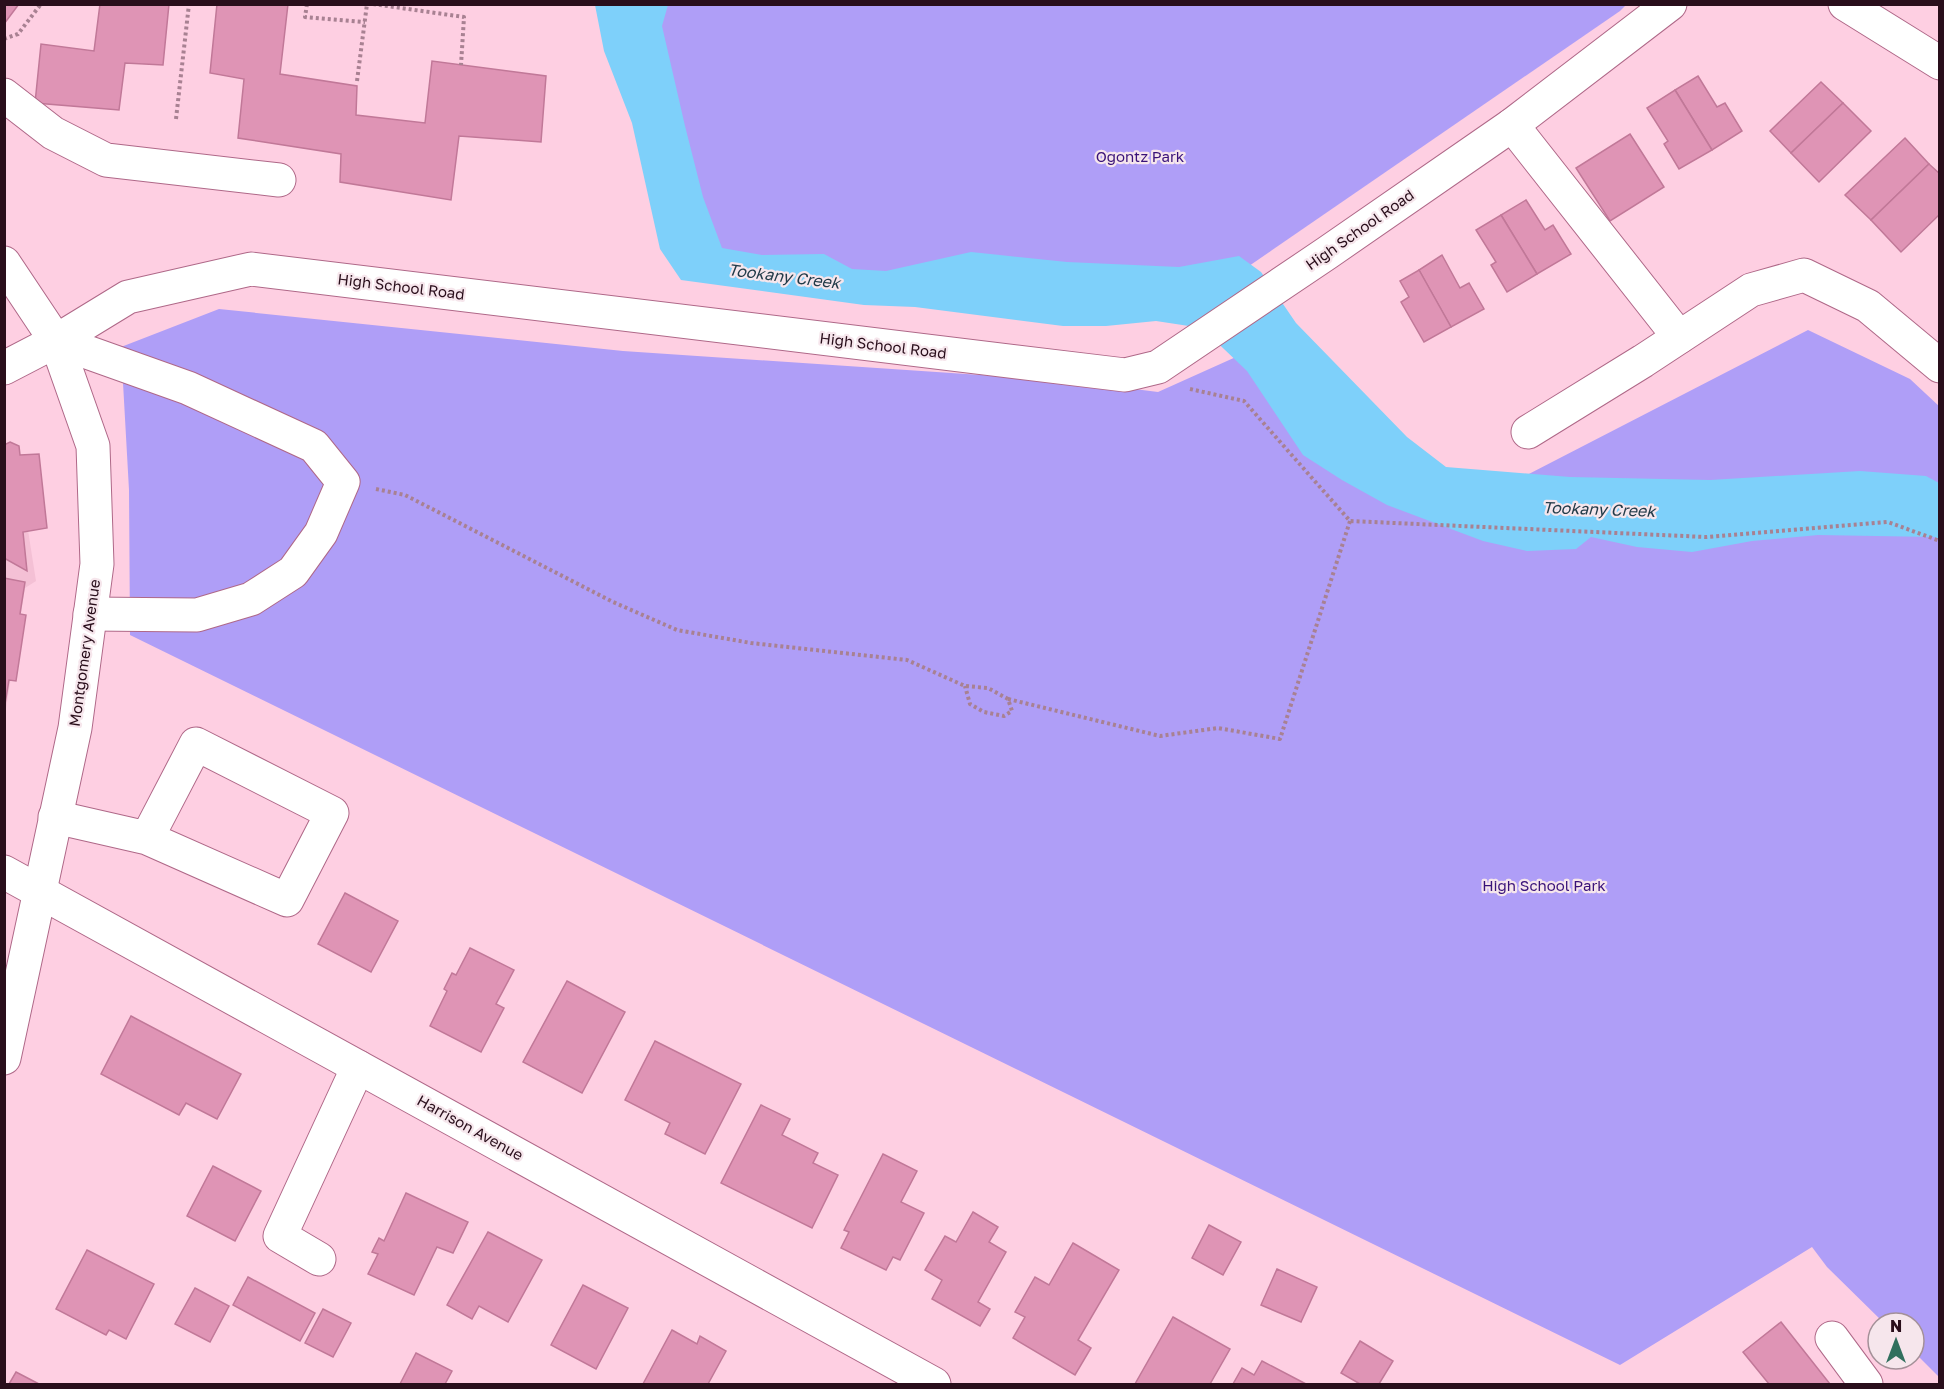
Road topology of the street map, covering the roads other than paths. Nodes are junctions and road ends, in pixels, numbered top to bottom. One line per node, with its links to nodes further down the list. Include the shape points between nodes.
1 (1670, 4): 5 (street, High School Road)
2 (1845, 4): 3 (street)
3 (1940, 63)
4 (4, 95): 6 (street, via 53,133 106,160)
5 (1512, 124): 8 (street); 9 (street, High School Road, via 1327,253 1168,377 1125,375 251,269 128,297)
6 (279, 180)
7 (4, 263): 9 (street, Montgomery Avenue)
8 (1679, 337): 10 (street, via 1750,290 1804,275 1868,306); 12 (street)
9 (56, 341): 11 (street, High School Road); 13 (street, Montgomery Avenue, via 93,446 97,564); 13 (street, via 188,387 314,446 343,482 321,533 293,572 251,599 197,615)
10 (1940, 366)
11 (4, 368)
12 (1528, 432)
13 (90, 614): 14 (street, Montgomery Avenue, via 75,728)
14 (55, 817): 15 (street); 17 (street, Montgomery Avenue)
15 (147, 838): 15 (street, via 196,744 332,813 287,900)
16 (4, 872): 17 (street, Harrison Avenue)
17 (39, 892): 18 (street, Montgomery Avenue); 19 (street, Harrison Avenue)
18 (4, 1058)
19 (358, 1067): 20 (street, via 280,1236); 22 (street, Harrison Avenue)
20 (320, 1259)
21 (1832, 1338): 23 (street)
22 (934, 1384)
23 (1866, 1384)

